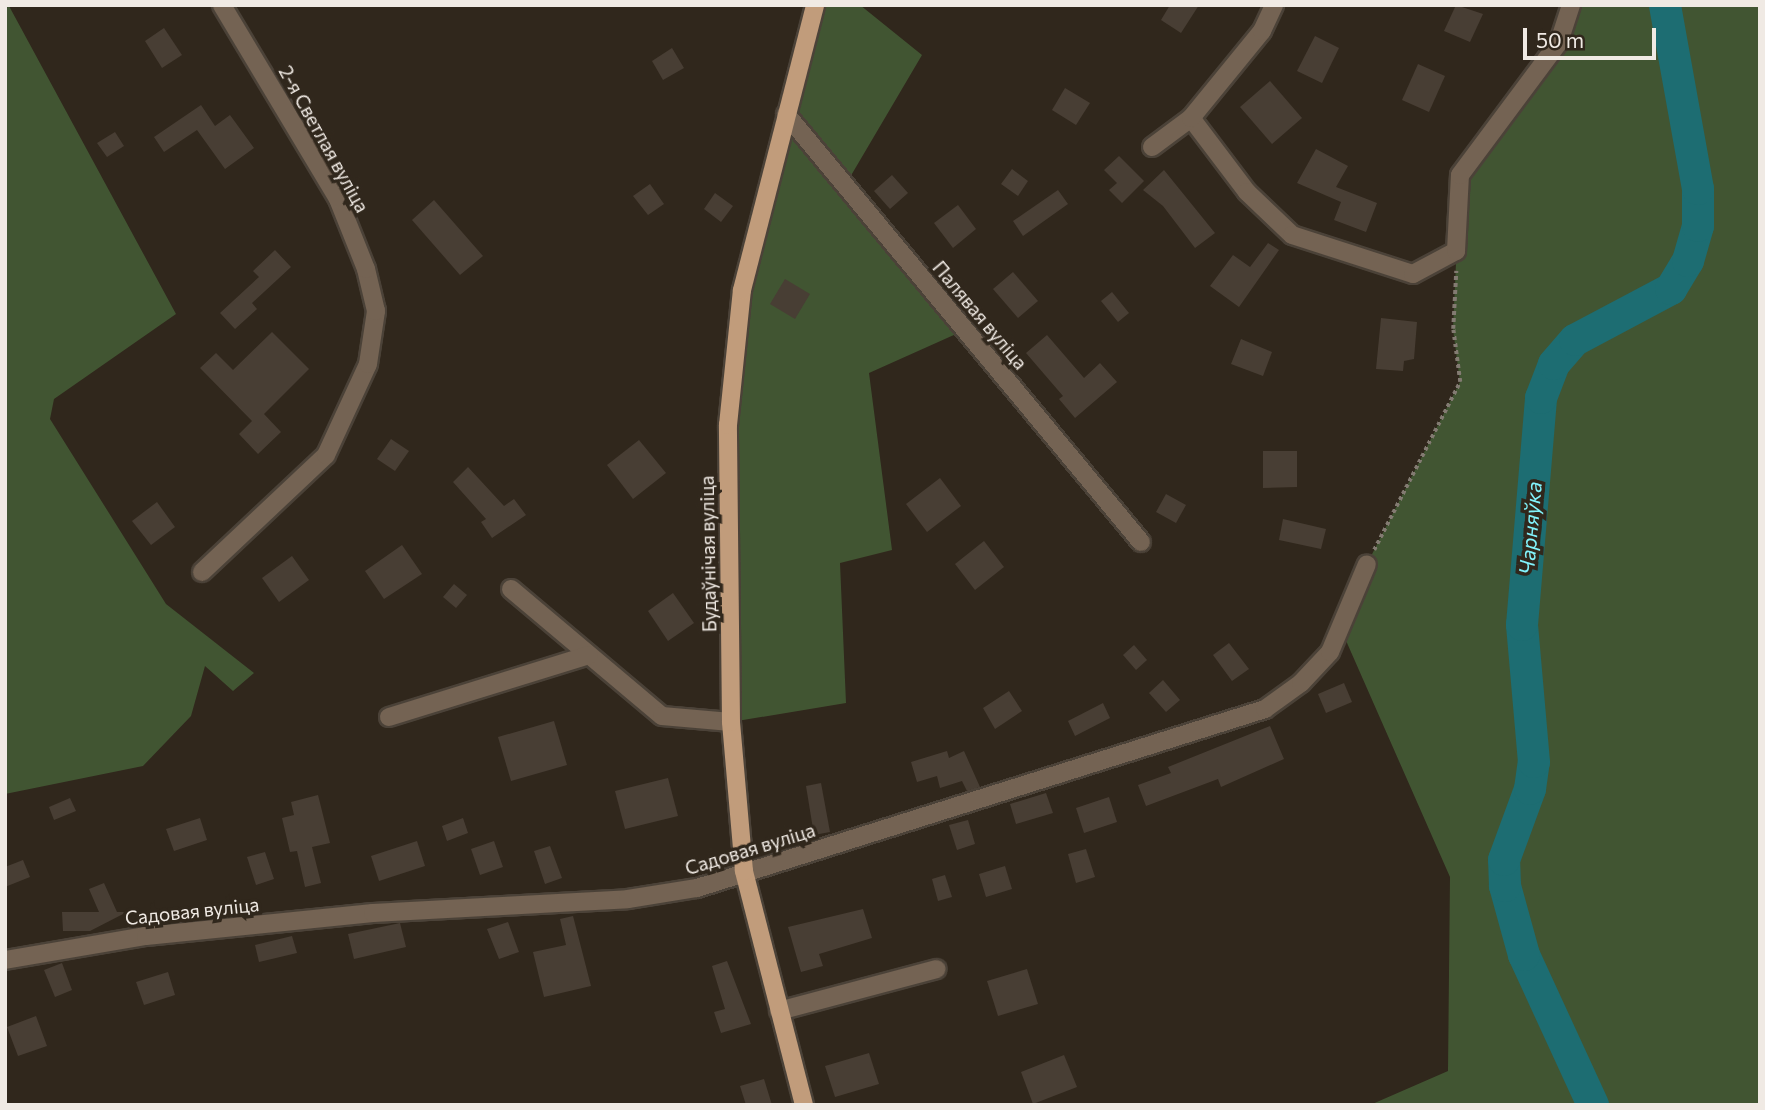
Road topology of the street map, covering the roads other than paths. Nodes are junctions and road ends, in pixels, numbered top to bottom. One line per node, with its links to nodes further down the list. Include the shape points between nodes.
1 (222, 5): 10 (street, 2-я Светлая вуліца, via 338,199 366,269 376,311 368,364 326,455)
2 (815, 5): 5 (main road, Будаўнічая вуліца)
3 (1274, 5): 6 (street, via 1262,31)
4 (1571, 5): 6 (street, via 1559,42 1460,174 1456,251 1413,274 1292,235 1247,192)
5 (786, 114): 8 (street, Палявая вуліца); 14 (main road, Будаўнічая вуліца, via 755,226 732,357 728,486)
6 (1191, 118): 7 (street)
7 (1152, 147)
8 (1140, 542)
9 (1367, 564): 15 (street, Садовая вуліца, via 1330,652 1265,709)
10 (202, 572)
11 (511, 589): 12 (street)
12 (589, 655): 13 (street); 14 (street, via 662,716)
13 (389, 718)
14 (731, 722): 15 (main road, Будаўнічая вуліца)
15 (744, 871): 16 (street, Садовая вуліца, via 697,888 628,899 359,915 146,936); 18 (main road, Будаўнічая вуліца)
16 (5, 960)
17 (937, 968): 18 (street)
18 (779, 1011): 19 (main road, Будаўнічая вуліца)
19 (804, 1105)

